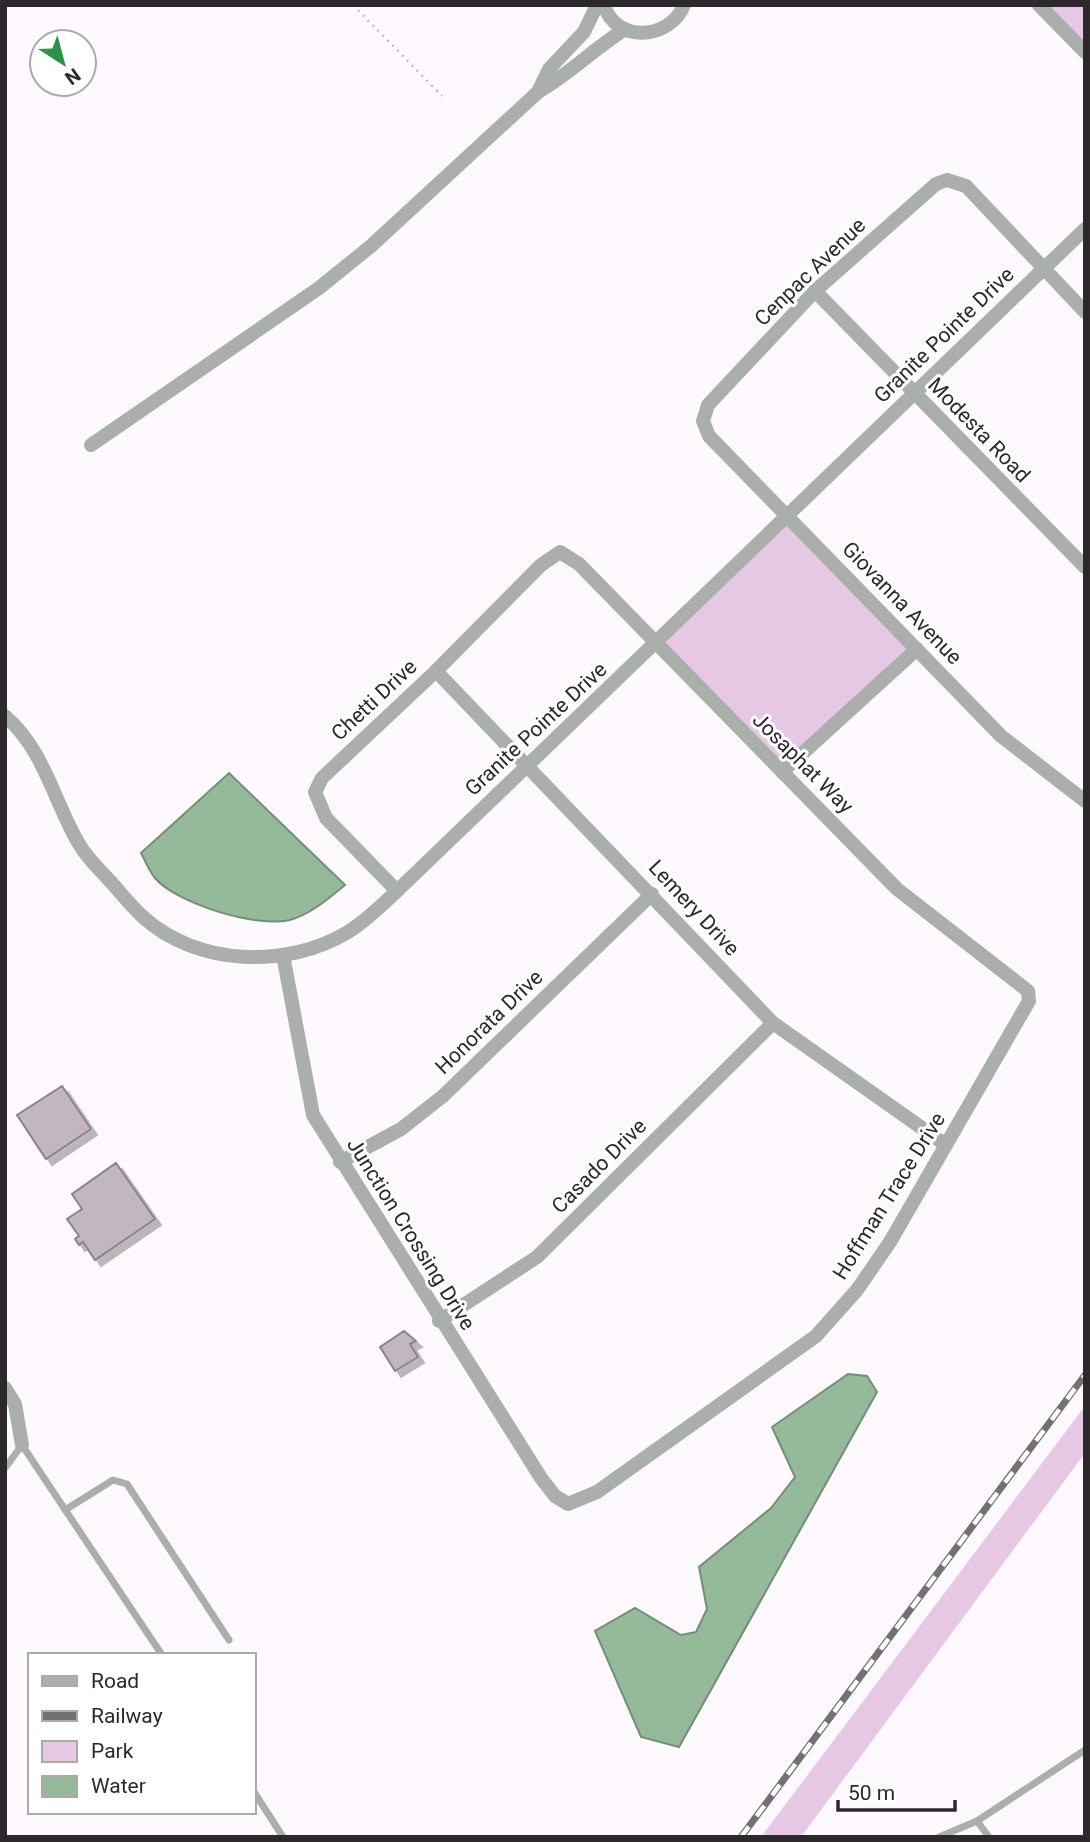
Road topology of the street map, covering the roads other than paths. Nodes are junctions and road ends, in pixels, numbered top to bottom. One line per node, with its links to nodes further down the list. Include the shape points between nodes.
1 (597, 5): 7 (street, via 584,32 548,69)
2 (604, 5): 5 (street, via 614,22)
3 (684, 5): 5 (street, via 665,28 652,33)
4 (1039, 5): 6 (street)
5 (625, 29): 7 (street)
6 (1085, 52)
7 (538, 92): 14 (street, via 381,238 319,288)
8 (1085, 229): 9 (street, Granite Pointe Drive)
9 (1043, 269): 10 (street, Cenpac Avenue, via 966,186 947,180 936,184); 11 (street); 12 (street, Granite Pointe Drive)
10 (815, 291): 12 (street, Modesta Road); 13 (street, Cenpac Avenue, via 708,405)
11 (1085, 312)
12 (914, 393): 15 (street, Granite Pointe Drive); 17 (street, Modesta Road)
13 (702, 421): 15 (street, Giovanna Avenue, via 709,436)
14 (91, 446)
15 (787, 516): 18 (street, Granite Pointe Drive); 19 (street, Giovanna Avenue)
16 (560, 552): 18 (street, Josaphat Way, via 579,564); 20 (street, Chetti Drive, via 541,565)
17 (1085, 567)
18 (655, 645): 22 (street, Granite Pointe Drive); 23 (street, Josaphat Way)
19 (917, 649): 23 (street); 24 (street, Giovanna Avenue, via 1001,736)
20 (436, 671): 22 (street, Lemery Drive); 25 (street, Chetti Drive, via 322,778 315,792 326,818)
21 (5, 716): 27 (street, Granite Pointe Drive, via 36,754 80,845 144,918 182,942 216,953)
22 (527, 766): 25 (street, Granite Pointe Drive); 26 (street, Lemery Drive)
23 (782, 772): 28 (street, Josaphat Way, via 897,889)
24 (1085, 801)
25 (397, 891): 27 (street, Granite Pointe Drive, via 348,932)
26 (652, 894): 29 (street, Lemery Drive); 31 (street, Honorata Drive, via 443,1096 401,1129)
27 (283, 956): 31 (street, Junction Crossing Drive, via 313,1115)
28 (1028, 991): 30 (street, Hoffman Trace Drive, via 1025,1010)
29 (773, 1023): 30 (street, Lemery Drive); 32 (street, Casado Drive, via 537,1257)
30 (947, 1144): 36 (street, Hoffman Trace Drive, via 890,1242 857,1290 816,1336 597,1492)
31 (340, 1162): 32 (street, Junction Crossing Drive)
32 (439, 1321): 36 (street, Junction Crossing Drive, via 541,1478)
33 (5, 1388): 34 (street, via 15,1404)
34 (22, 1445): 35 (lane); 37 (lane)
35 (5, 1468)
36 (568, 1504)
37 (65, 1510): 38 (lane, via 113,1480 127,1484); 39 (lane)
38 (229, 1640)
39 (161, 1653)
40 (1085, 1750): 42 (lane)
41 (256, 1795): 43 (lane)
42 (977, 1821): 44 (lane); 45 (lane)
43 (283, 1837)
44 (939, 1837)
45 (989, 1837)

